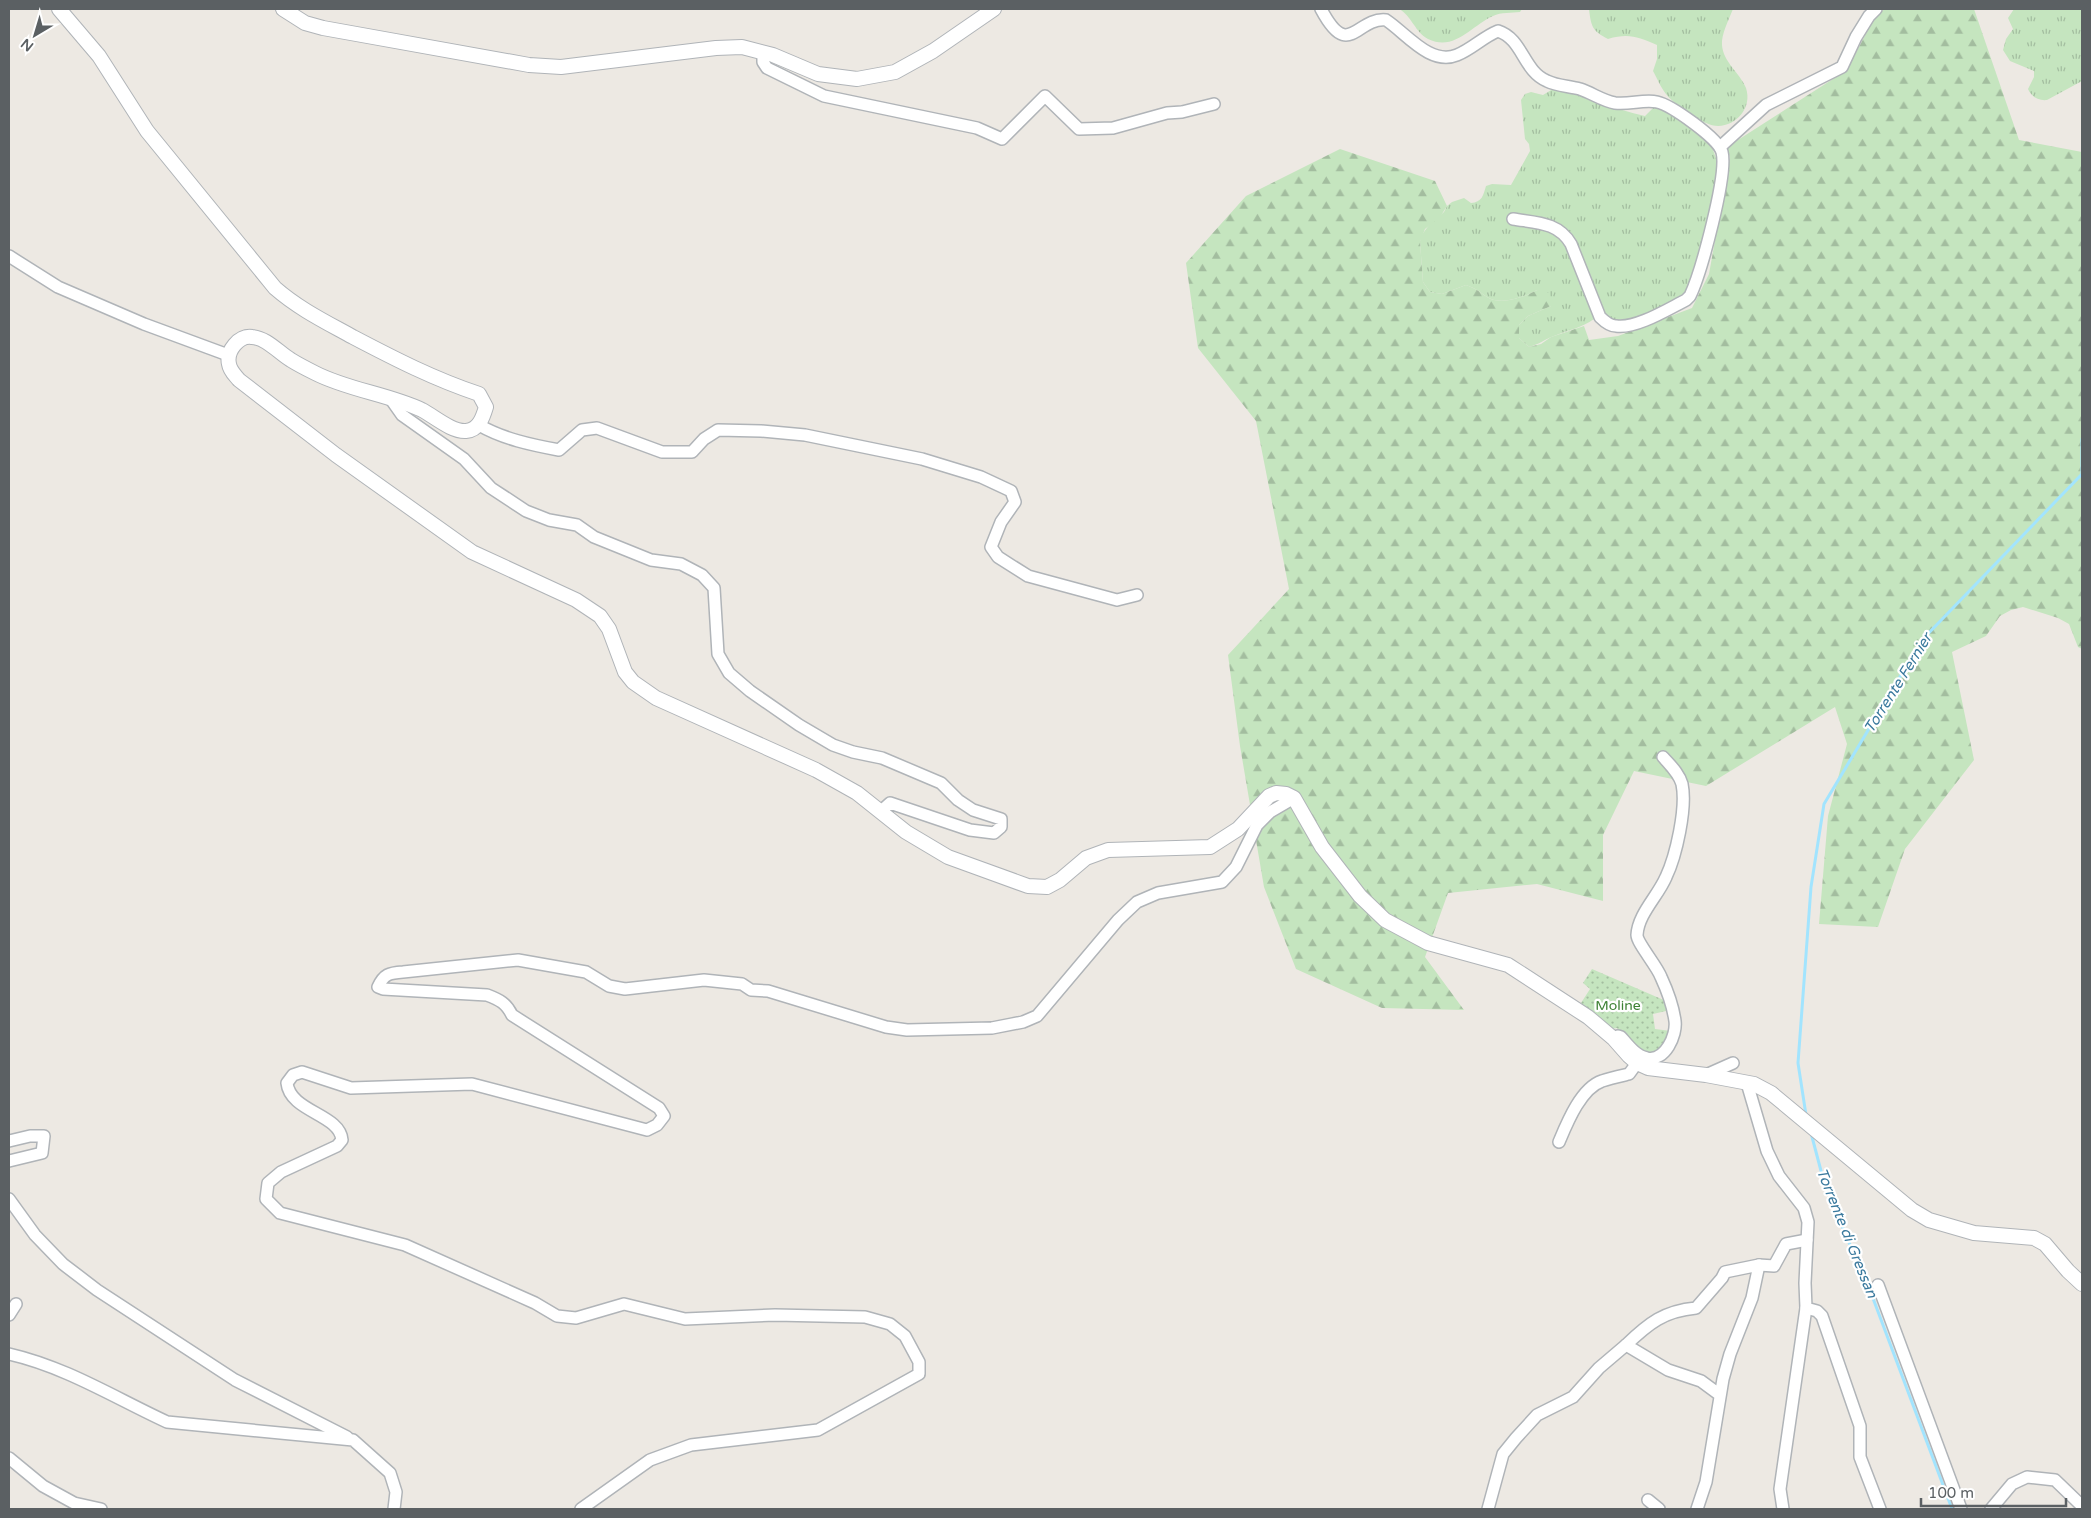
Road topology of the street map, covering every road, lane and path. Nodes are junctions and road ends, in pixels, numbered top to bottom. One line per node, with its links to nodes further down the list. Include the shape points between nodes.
1 (58, 9): 13 (street, via 99,56 147,131 275,288 310,314 414,369 479,394 486,407)
2 (283, 9): 6 (street, via 305,23 323,28 529,65 562,67 716,48 742,48)
3 (994, 9): 6 (street, via 933,51 895,72 856,79 835,78)
4 (1321, 9): 8 (street, via 1328,22 1347,36 1378,19 1386,20 1425,51 1441,58 1456,56 1498,31 1516,42 1533,70 1548,82 1580,89 1615,103 1656,101 1669,106)
5 (1876, 9): 8 (street, via 1860,30 1842,67 1766,105)
6 (763, 53): 7 (street, via 763,62 768,68 824,96 977,128 1002,140 1045,96 1079,129 1113,128)
7 (1214, 104)
8 (1720, 147): 9 (street, via 1720,180 1709,236 1690,296 1637,323 1616,326 1600,316 1565,235 1545,224)
9 (1513, 219)
10 (9, 256): 11 (street, via 58,287 152,328)
11 (228, 355): 12 (street, via 240,340 254,337 324,378); 17 (street, via 228,364 239,380 398,501 472,552 576,600 600,616 609,629 626,672 640,688 816,770 857,792)
12 (390, 398): 13 (street, via 456,430 468,431); 17 (street, via 402,415 464,459 491,488 526,511 577,526 594,537 651,560 681,564 702,575 714,588 718,654 729,673 799,725 833,745 882,758 941,783 972,810 1001,819 1002,827 994,833 970,830 890,803)
13 (479, 425): 14 (street, via 530,444 559,450 582,430 597,428 662,452 692,452 718,430 761,431 805,435 922,459 1012,490 1015,502 1001,522 991,547 998,557 1028,576 1117,600)
14 (1137, 595)
15 (1663, 756): 18 (street, via 1682,784 1682,814 1666,877 1645,913 1637,939 1658,968 1675,1021 1675,1032 1669,1046 1652,1059 1636,1052 1621,1037)
16 (1294, 798): 17 (street, via 1276,793 1269,796 1238,829 1210,847 1108,850 1086,858 1047,887 1028,886 948,857 906,832); 18 (street, via 1322,847 1360,896 1385,920 1428,943 1508,965 1588,1017); 44 (street, via 1270,812 1258,825 1236,867 1222,882 1158,893 1137,902 1037,1016 1023,1022 992,1028 900,1029 768,991 751,990 742,984 704,980 625,989 609,986 586,972 518,960 387,974 382,978 378,987 383,989 487,995 497,999 506,1004 512,1015 659,1108 664,1116 658,1125 647,1130 472,1084 351,1088 302,1072 293,1075 286,1083 288,1092 335,1126 342,1140 337,1146 281,1172 268,1183 266,1199 280,1213 405,1245 557,1316 576,1318 624,1304 686,1319 774,1315 865,1317 890,1324 905,1336 919,1362 919,1374 818,1430 691,1445 650,1460)
17 (881, 811)
18 (1614, 1039): 19 (street)
19 (1637, 1063): 21 (street, via 1664,1071); 24 (street, via 1629,1074 1600,1081 1593,1087 1576,1105)
20 (1733, 1063): 21 (street)
21 (1706, 1074): 22 (street)
22 (1747, 1083): 27 (street, via 1767,1151 1780,1176 1804,1208 1808,1222); 29 (street, via 1771,1093 1897,1199 1929,1220 1974,1233 2034,1238 2045,1244)
23 (9, 1141): 25 (street, via 44,1136 42,1152)
24 (1559, 1142)
25 (9, 1161)
26 (9, 1199): 37 (street, via 35,1235 62,1264 97,1290 235,1380)
27 (1807, 1240): 28 (street, via 1786,1244 1774,1266); 32 (street)
28 (1759, 1265): 34 (street, via 1725,1272 1696,1308 1677,1310 1661,1317); 36 (street, via 1752,1298 1730,1354)
29 (2082, 1284)
30 (1878, 1285): 50 (street)
31 (16, 1304): 33 (street)
32 (1806, 1308): 48 (street, via 1780,1489); 49 (street, via 1822,1316 1860,1426 1860,1457)
33 (9, 1316)
34 (1626, 1345): 36 (street, via 1668,1370 1701,1381); 45 (street, via 1573,1397 1537,1415 1516,1438 1503,1454)
35 (9, 1354): 37 (street, via 33,1360 107,1391 167,1422)
36 (1720, 1395): 47 (street, via 1706,1482)
37 (353, 1440): 43 (street, via 390,1473 396,1492)
38 (9, 1458): 40 (street)
39 (1648, 1500): 46 (street)
40 (73, 1506): 42 (street)
41 (2082, 1506): 51 (street, via 2055,1480 2027,1477 2012,1484)
42 (102, 1509)
43 (394, 1509)
44 (581, 1509)
45 (1488, 1509)
46 (1659, 1509)
47 (1697, 1509)
48 (1783, 1509)
49 (1880, 1509)
50 (1961, 1509)
51 (1991, 1509)

